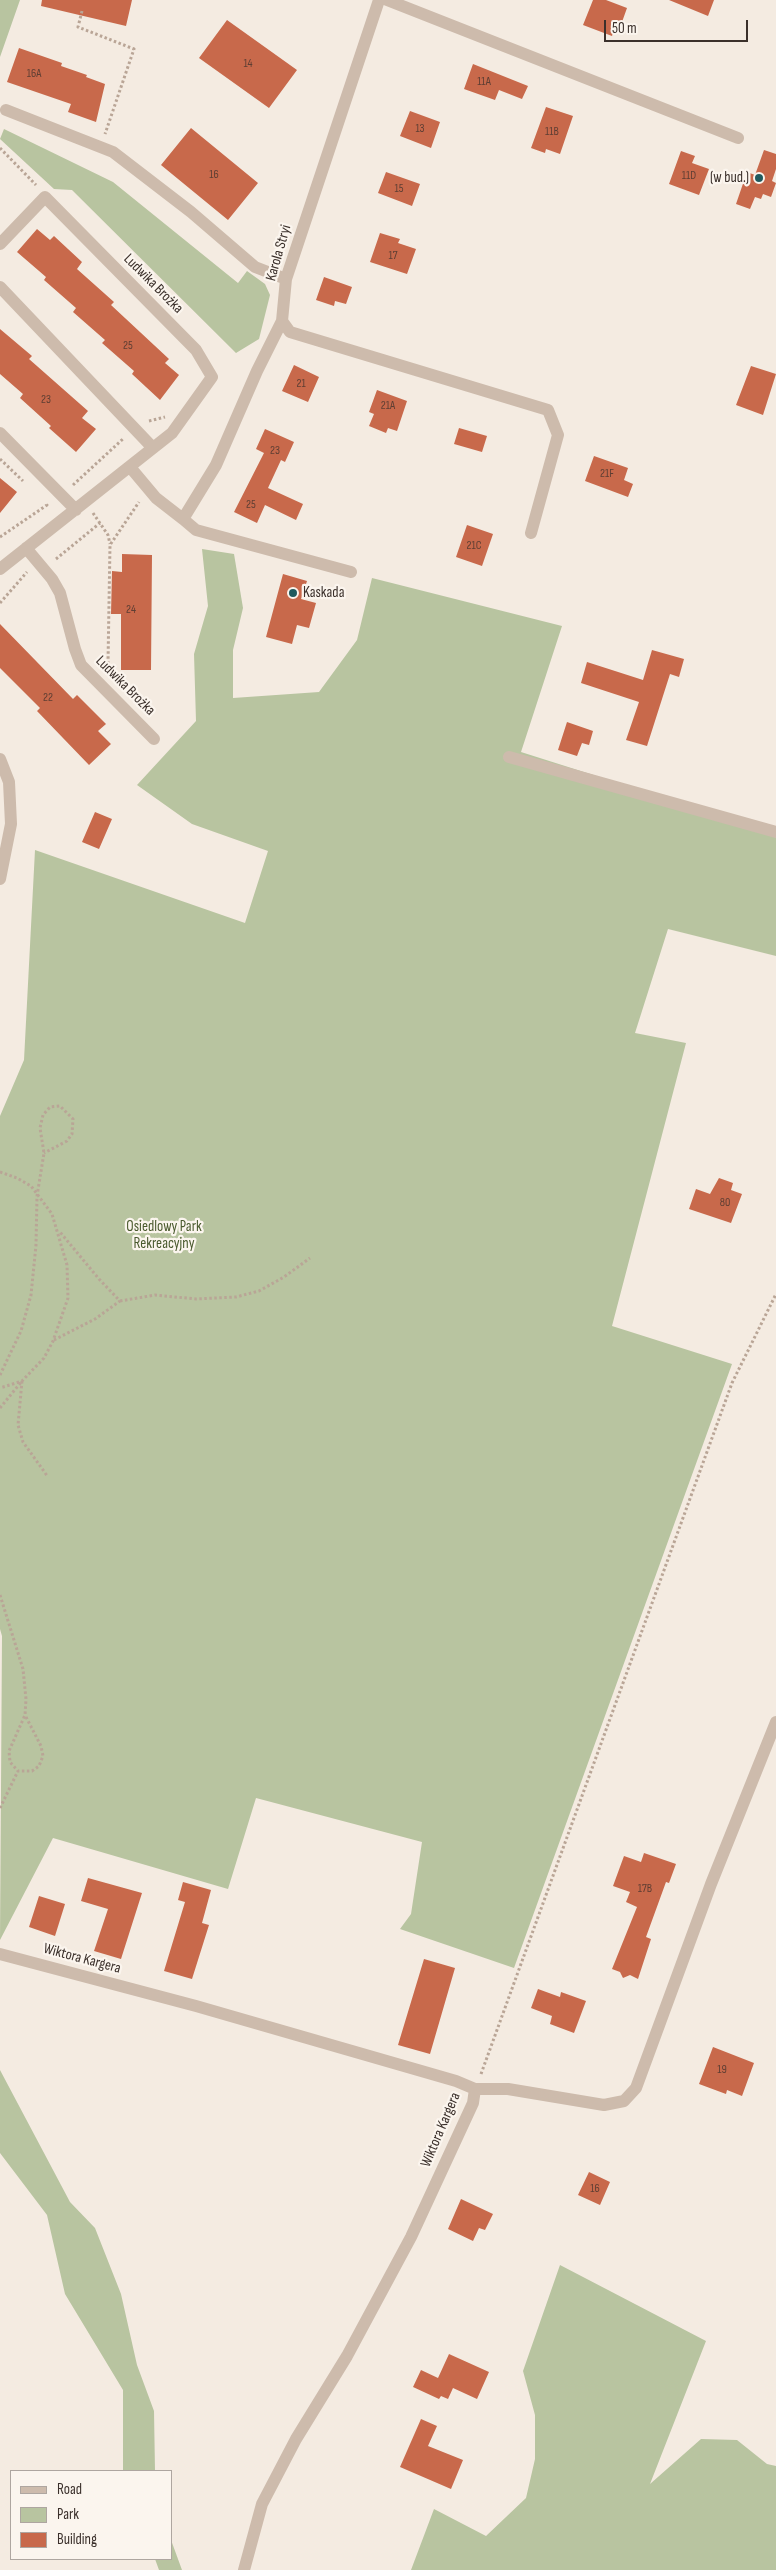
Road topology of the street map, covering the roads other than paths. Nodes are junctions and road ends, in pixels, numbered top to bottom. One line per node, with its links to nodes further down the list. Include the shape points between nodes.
1 (379, 0): 6 (street, Karola Stryi)
2 (387, 0): 4 (street)
3 (6, 110): 6 (street, via 112,152 255,267)
4 (738, 138)
5 (0, 244): 10 (street, Ludwika Brożka, via 45,198 196,350 212,376 172,433)
6 (286, 279): 8 (street, Karola Stryi)
7 (0, 287): 10 (street)
8 (282, 321): 13 (street, Karola Stryi, via 216,465); 14 (street, via 290,332 548,410 558,436)
9 (0, 433): 12 (street, via 62,495)
10 (152, 448): 11 (street, Ludwika Brożka)
11 (130, 467): 12 (street, Ludwika Brożka); 13 (street, via 156,498)
12 (81, 506): 15 (street, Ludwika Brożka)
13 (183, 519): 17 (street, via 196,530)
14 (531, 533)
15 (26, 548): 16 (street, Ludwika Brożka); 18 (street, Ludwika Brożka, via 60,593 81,665)
16 (1, 566)
17 (351, 572)
18 (154, 739)
19 (509, 757): 21 (street)
20 (0, 759): 22 (street, via 8,782 11,824)
21 (776, 832)
22 (0, 879)
23 (776, 1722): 25 (street, via 715,1874 636,2088 624,2101 604,2105 508,2089)
24 (0, 1954): 25 (street, Wiktora Kargera, via 196,2006 447,2078)
25 (475, 2089): 26 (street, Wiktora Kargera, via 473,2103 411,2237 348,2356 296,2439 262,2504)
26 (244, 2570)

